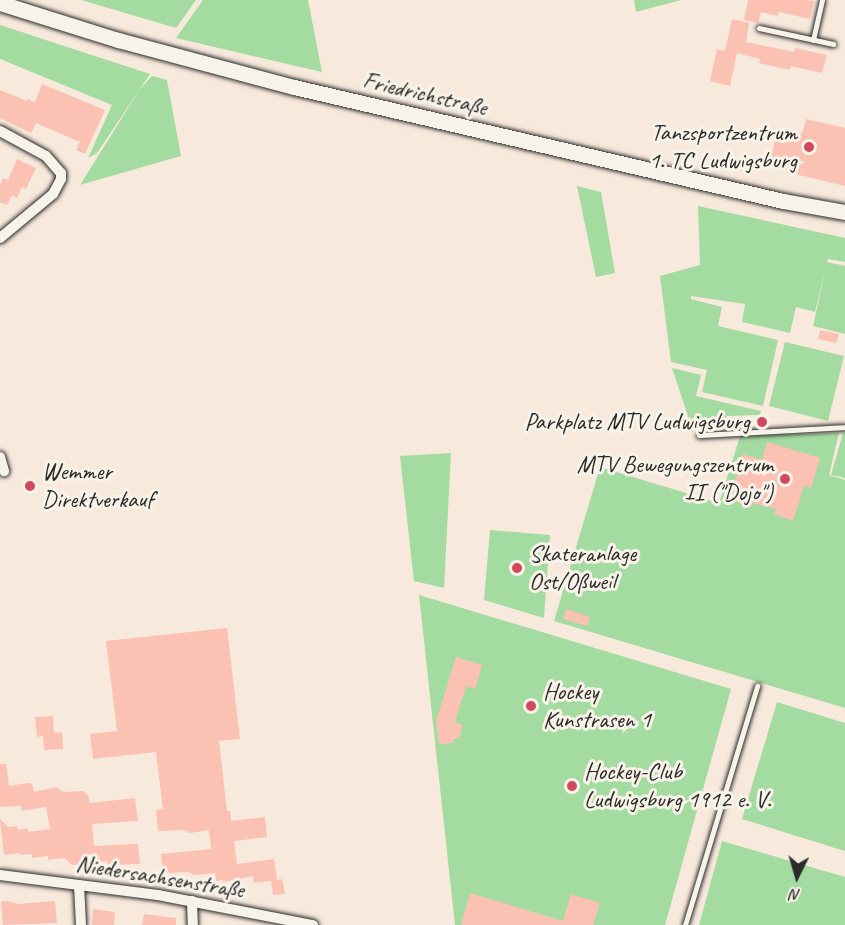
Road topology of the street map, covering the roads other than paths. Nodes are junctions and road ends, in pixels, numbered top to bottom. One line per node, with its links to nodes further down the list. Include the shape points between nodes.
1 (822, 0): 4 (lane)
2 (0, 3): 7 (main road, Friedrichstraße, via 118,40 294,87)
3 (759, 28): 4 (lane)
4 (813, 40): 5 (lane)
5 (833, 44)
6 (0, 131): 8 (street, via 46,156 61,173 53,194)
7 (845, 212)
8 (0, 238)
9 (845, 427): 10 (lane)
10 (699, 435)
11 (0, 457): 12 (street)
12 (2, 471)
13 (757, 686): 20 (lane)
14 (0, 875): 15 (street, Niedersachsenstraße)
15 (79, 885): 16 (street, Niedersachsenstraße); 17 (street)
16 (192, 901): 18 (street); 19 (street, Niedersachsenstraße)
17 (81, 925)
18 (193, 925)
19 (313, 925)
20 (685, 925)

